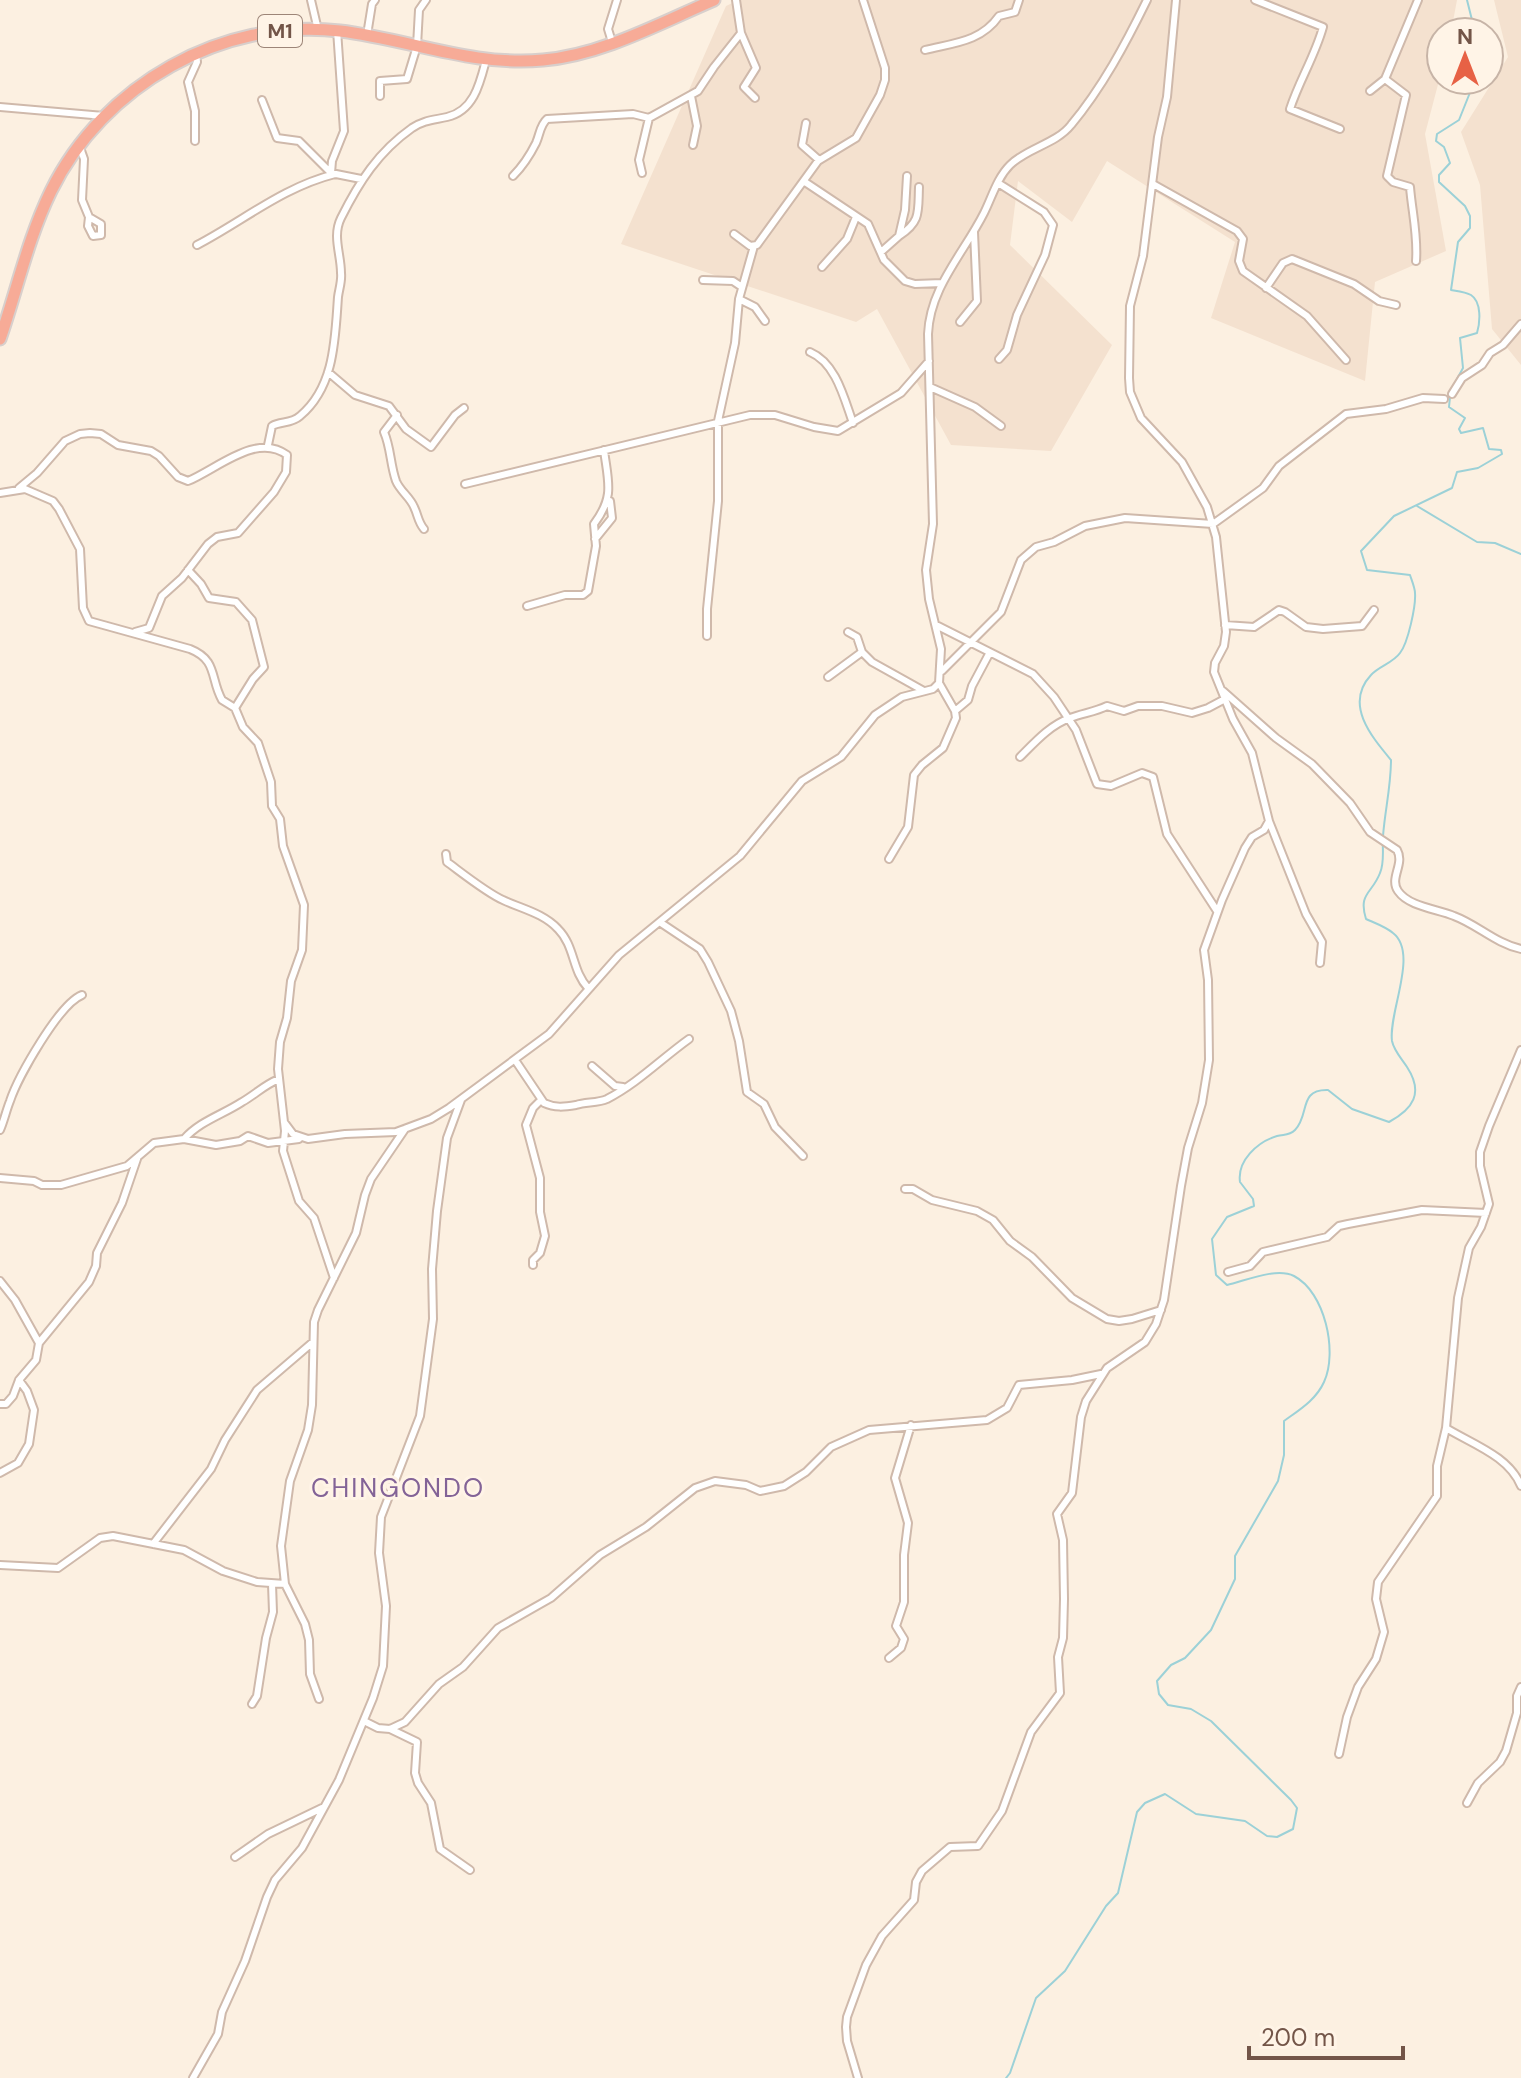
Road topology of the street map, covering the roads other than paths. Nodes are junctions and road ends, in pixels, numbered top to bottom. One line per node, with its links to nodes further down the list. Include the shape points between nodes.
1 (311, 0): 13 (street)
2 (375, 0): 16 (street)
3 (426, 0): 18 (street, via 419,10)
4 (617, 0): 17 (street, via 608,29)
5 (714, 0): 17 (highway, M1)
6 (736, 0): 15 (street)
7 (863, 0): 36 (street, via 885,80 856,138)
8 (1019, 0): 19 (street, via 1015,12 999,16 971,40)
9 (1147, 0): 43 (street, via 1071,126 1014,161)
10 (1176, 0): 44 (street)
11 (1255, 0): 32 (street, via 1323,27 1290,109)
12 (1418, 0): 22 (street)
13 (318, 30): 14 (highway, M1); 20 (highway, M1, via 245,36)
14 (337, 30): 16 (highway, M1); 38 (street, via 344,131 332,161)
15 (741, 33): 25 (street); 26 (street, via 756,68 744,87)
16 (367, 35): 18 (highway, M1)
17 (612, 42): 21 (highway, M1, via 545,60)
18 (417, 46): 21 (highway, M1); 24 (street, via 407,79 380,81)
19 (925, 50)
20 (196, 53): 29 (highway, M1, via 142,84); 33 (street, via 188,82)
21 (486, 60): 41 (street, via 468,106 415,126)
22 (1385, 79): 23 (street); 54 (street, via 1407,98 1387,176 1410,187)
23 (1370, 91)
24 (380, 96)
25 (691, 96): 30 (street); 35 (street, via 697,126)
26 (755, 98)
27 (262, 100): 38 (street, via 275,136 299,141)
28 (0, 107): 29 (street)
29 (104, 116): 34 (highway, M1)
30 (649, 118): 37 (street, via 639,160); 39 (street, via 633,114 544,120 525,164)
31 (806, 123): 36 (street, via 802,145)
32 (1340, 129)
33 (195, 141)
34 (79, 145): 46 (street, via 84,159 82,200); 65 (highway, M1, via 44,207)
35 (693, 145)
36 (819, 160): 42 (street)
37 (642, 173)
38 (333, 174): 41 (street); 51 (street, via 259,206)
39 (513, 176)
40 (907, 176): 50 (street)
41 (361, 179): 70 (street, via 338,227 341,280)
42 (805, 182): 47 (street); 52 (street)
43 (998, 183): 48 (street); 67 (street, via 1044,212 1053,225 1007,350)
44 (1153, 184): 59 (street, via 1241,235 1240,266); 85 (street, via 1130,306 1130,392 1141,418 1193,479)
45 (919, 187): 50 (street, via 913,227)
46 (89, 217)
47 (856, 217): 53 (street, via 871,228); 55 (street, via 847,239)
48 (974, 232): 57 (street); 63 (street, via 977,301)
49 (734, 234): 52 (street)
50 (899, 236): 53 (street)
51 (197, 245)
52 (754, 246): 58 (street)
53 (881, 252): 57 (street, via 905,281)
54 (1416, 261)
55 (822, 267)
56 (703, 280): 58 (street, via 733,281)
57 (942, 283): 69 (street, via 930,313)
58 (742, 287): 60 (street)
59 (1266, 288): 61 (street, via 1283,263 1292,259); 68 (street, via 1307,316)
60 (739, 299): 62 (street, via 755,307); 76 (street)
61 (1396, 305)
62 (765, 321)
63 (960, 322)
64 (1521, 324): 72 (street, via 1462,378)
65 (0, 336)
66 (810, 352): 77 (street, via 827,364)
67 (999, 359)
68 (1346, 360)
69 (929, 361): 71 (street); 77 (street, via 901,393)
70 (328, 372): 75 (street, via 355,395 382,402); 79 (street, via 299,417 272,426)
71 (930, 387): 78 (street, via 975,407); 92 (street, via 933,524 927,580)
72 (1452, 394)
73 (1444, 399): 85 (street, via 1423,398 1346,414 1279,466 1263,488)
74 (464, 408): 75 (street, via 431,447 406,429)
75 (397, 415): 86 (street, via 384,432 390,462)
76 (718, 421): 77 (street, via 764,414 834,431); 80 (street); 95 (street, via 718,501)
77 (853, 423)
78 (1001, 426)
79 (268, 445): 82 (street, via 188,481 151,451 118,445 101,434 80,434 65,441); 88 (street, via 288,458 274,492 238,533 217,537)
80 (604, 450): 81 (street); 84 (street)
81 (465, 484)
82 (16, 491): 83 (street); 94 (street, via 25,489 53,501 75,537 89,621)
83 (0, 493)
84 (609, 495): 87 (street, via 594,524); 87 (street, via 612,518)
85 (1213, 524): 91 (street); 96 (street, via 1125,518 1085,526 1036,547 1021,560 1001,612)
86 (424, 529)
87 (595, 539): 89 (street, via 588,591)
88 (188, 570): 94 (street, via 162,596 149,628); 104 (street, via 209,598 236,602 252,620 264,667)
89 (527, 606)
90 (1374, 610): 91 (street, via 1357,627 1311,628 1279,610 1254,627)
91 (1225, 625): 103 (street, via 1224,646 1214,667)
92 (938, 626): 96 (street); 99 (street)
93 (848, 632): 97 (street, via 857,637)
94 (132, 633): 104 (street, via 204,656 222,700)
95 (707, 636)
96 (971, 645): 98 (street); 99 (street)
97 (862, 652): 100 (street); 102 (street)
98 (989, 654): 105 (street, via 968,700); 106 (street, via 1033,674)
99 (942, 671): 101 (street)
100 (828, 677)
101 (939, 683): 102 (street); 105 (street)
102 (924, 691): 112 (street, via 902,697 875,715 835,763 802,781 740,856)
103 (1224, 695): 106 (street, via 1200,712 1158,706 1124,711 1109,706); 108 (street, via 1252,753); 113 (street, via 1333,783 1376,837 1391,844 1400,856 1395,881 1401,894)
104 (235, 708): 121 (street, via 258,743 283,846 304,905 302,950 280,1042)
105 (955, 711): 110 (street, via 943,748 914,775 908,827)
106 (1068, 718): 107 (street, via 1037,737); 111 (street, via 1097,784 1111,786 1142,773 1153,777 1167,834)
107 (1020, 757)
108 (1269, 821): 111 (street, via 1249,842); 114 (street, via 1322,942)
109 (446, 854): 115 (street, via 447,862 495,896 557,927)
110 (889, 859)
111 (1217, 911): 140 (street, via 1204,950 1207,1075 1181,1186)
112 (661, 923): 115 (street, via 619,955); 132 (street, via 700,949 708,962 731,1011 747,1092 764,1104 775,1127)
113 (1521, 949)
114 (1320, 963)
115 (588, 988): 119 (street, via 549,1034)
116 (82, 995): 127 (street, via 67,1004 45,1034)
117 (689, 1039): 122 (street, via 641,1080)
118 (1521, 1050): 135 (street, via 1480,1152 1489,1199)
119 (515, 1060): 123 (street); 124 (street)
120 (592, 1066): 122 (street)
121 (279, 1079): 125 (street); 128 (street, via 196,1126)
122 (623, 1087): 124 (street, via 604,1101 569,1107)
123 (462, 1099): 126 (street); 158 (street, via 447,1138 437,1211 432,1329 420,1416 381,1517 383,1666)
124 (541, 1100): 136 (street, via 526,1125 540,1178 545,1236)
125 (284, 1122): 129 (street); 130 (street)
126 (405, 1129): 129 (street); 138 (street, via 371,1179 356,1233)
127 (0, 1130)
128 (184, 1139): 130 (street, via 216,1145 248,1136); 131 (street, via 154,1143)
129 (303, 1139): 130 (street)
130 (284, 1142): 138 (street, via 288,1173 302,1207 314,1218)
131 (137, 1156): 133 (street, via 107,1174 61,1185); 142 (street, via 89,1282)
132 (803, 1156)
133 (0, 1178)
134 (905, 1189): 140 (street, via 993,1220 1072,1298 1107,1319 1132,1319)
135 (1486, 1213): 137 (street, via 1422,1210 1339,1226 1327,1237 1263,1252 1250,1266); 147 (street, via 1469,1248 1458,1298)
136 (533, 1265)
137 (1228, 1272)
138 (334, 1278): 141 (street, via 314,1322)
139 (0, 1281): 142 (street)
140 (1161, 1310): 143 (street, via 1145,1342)
141 (313, 1342): 150 (street, via 257,1390 211,1469); 153 (street, via 312,1405 290,1481 281,1546)
142 (39, 1343): 144 (street, via 36,1360)
143 (1101, 1374): 146 (street, via 1019,1385 1007,1408 987,1420); 166 (street, via 1083,1408 1072,1493 1057,1514 1064,1599 1060,1693 1031,1732 1002,1811 982,1842 950,1847 922,1871 914,1900 870,1957 847,2017 847,2041)
144 (19, 1380): 145 (street, via 13,1396); 148 (street, via 34,1410 29,1444 18,1463)
145 (0, 1404)
146 (911, 1425): 154 (street, via 895,1478 908,1523 904,1602 896,1626 904,1639); 159 (street, via 844,1439 784,1486 760,1491 715,1481 695,1488 600,1555 551,1598 498,1628 413,1715)
147 (1446, 1428): 149 (street, via 1506,1465); 160 (street, via 1434,1503 1375,1590 1384,1632 1376,1659 1358,1687)
148 (0, 1473)
149 (1521, 1486)
150 (153, 1544): 151 (street, via 108,1536 58,1568); 152 (street, via 184,1550 223,1571)
151 (0, 1565)
152 (272, 1584): 153 (street); 157 (street, via 273,1612)
153 (285, 1584): 156 (street, via 305,1624 310,1674)
154 (889, 1658)
155 (1521, 1687): 161 (street, via 1506,1751)
156 (319, 1699)
157 (252, 1704)
158 (364, 1721): 159 (street); 162 (street)
159 (390, 1729): 164 (street, via 417,1742 415,1773 431,1803 440,1849)
160 (1339, 1754)
161 (1467, 1803)
162 (325, 1806): 163 (street); 165 (street, via 302,1848 275,1880 218,2034)
163 (235, 1857)
164 (470, 1870)
165 (193, 2078)
166 (858, 2078)

